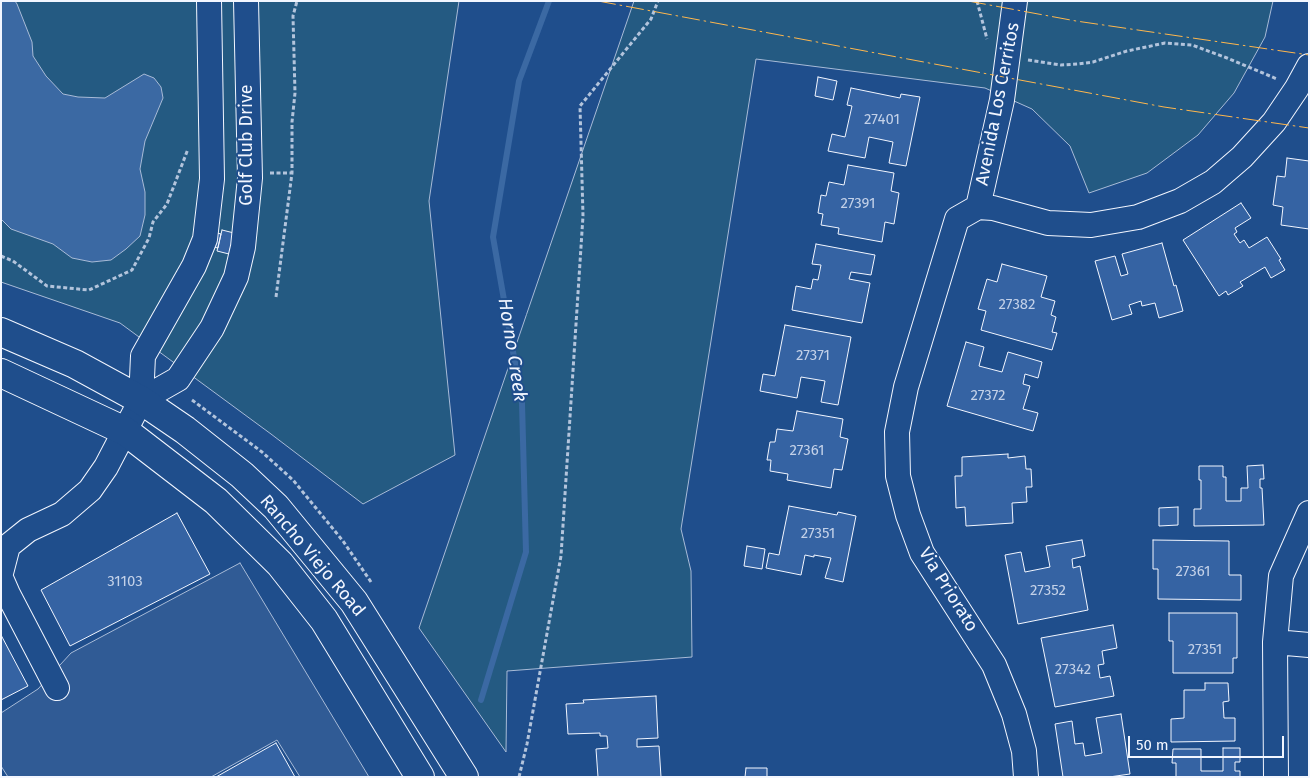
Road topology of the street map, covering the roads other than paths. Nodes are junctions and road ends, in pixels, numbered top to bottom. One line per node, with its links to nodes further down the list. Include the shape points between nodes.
1 (209, 1): 8 (street, Golf Club Drive, via 212,179 204,239 194,266 143,356)
2 (246, 1): 8 (street, Golf Club Drive, via 250,178 243,247 236,277 212,328 178,380)
3 (1016, 1): 5 (street, Avenida Los Cerritos, via 1002,100)
4 (1309, 66): 5 (street, via 1274,122 1242,157 1213,182 1180,201 1138,217 1091,225 1048,224 993,208)
5 (978, 207): 18 (street, Via Priorato, via 957,219 906,387 897,432 898,476 922,553 994,664 1014,714 1024,751)
6 (1, 332): 8 (main road, Rancho Viejo Road, via 75,364)
7 (1, 373): 9 (main road, Rancho Viejo Road)
8 (141, 400): 9 (street, Golf Club Drive); 17 (main road, Rancho Viejo Road, via 242,475 276,507 354,602)
9 (125, 431): 11 (street, Golf Club Drive, via 106,468 90,490 62,514 28,530 8,546); 16 (main road, Rancho Viejo Road, via 216,500 280,564 341,646)
10 (1309, 513): 13 (street, via 1281,576)
11 (1, 573)
12 (1, 578): 15 (street)
13 (1275, 642): 14 (street); 19 (street)
14 (1309, 645)
15 (57, 688)
16 (415, 775)
17 (464, 777)
18 (1026, 777)
19 (1276, 777)

